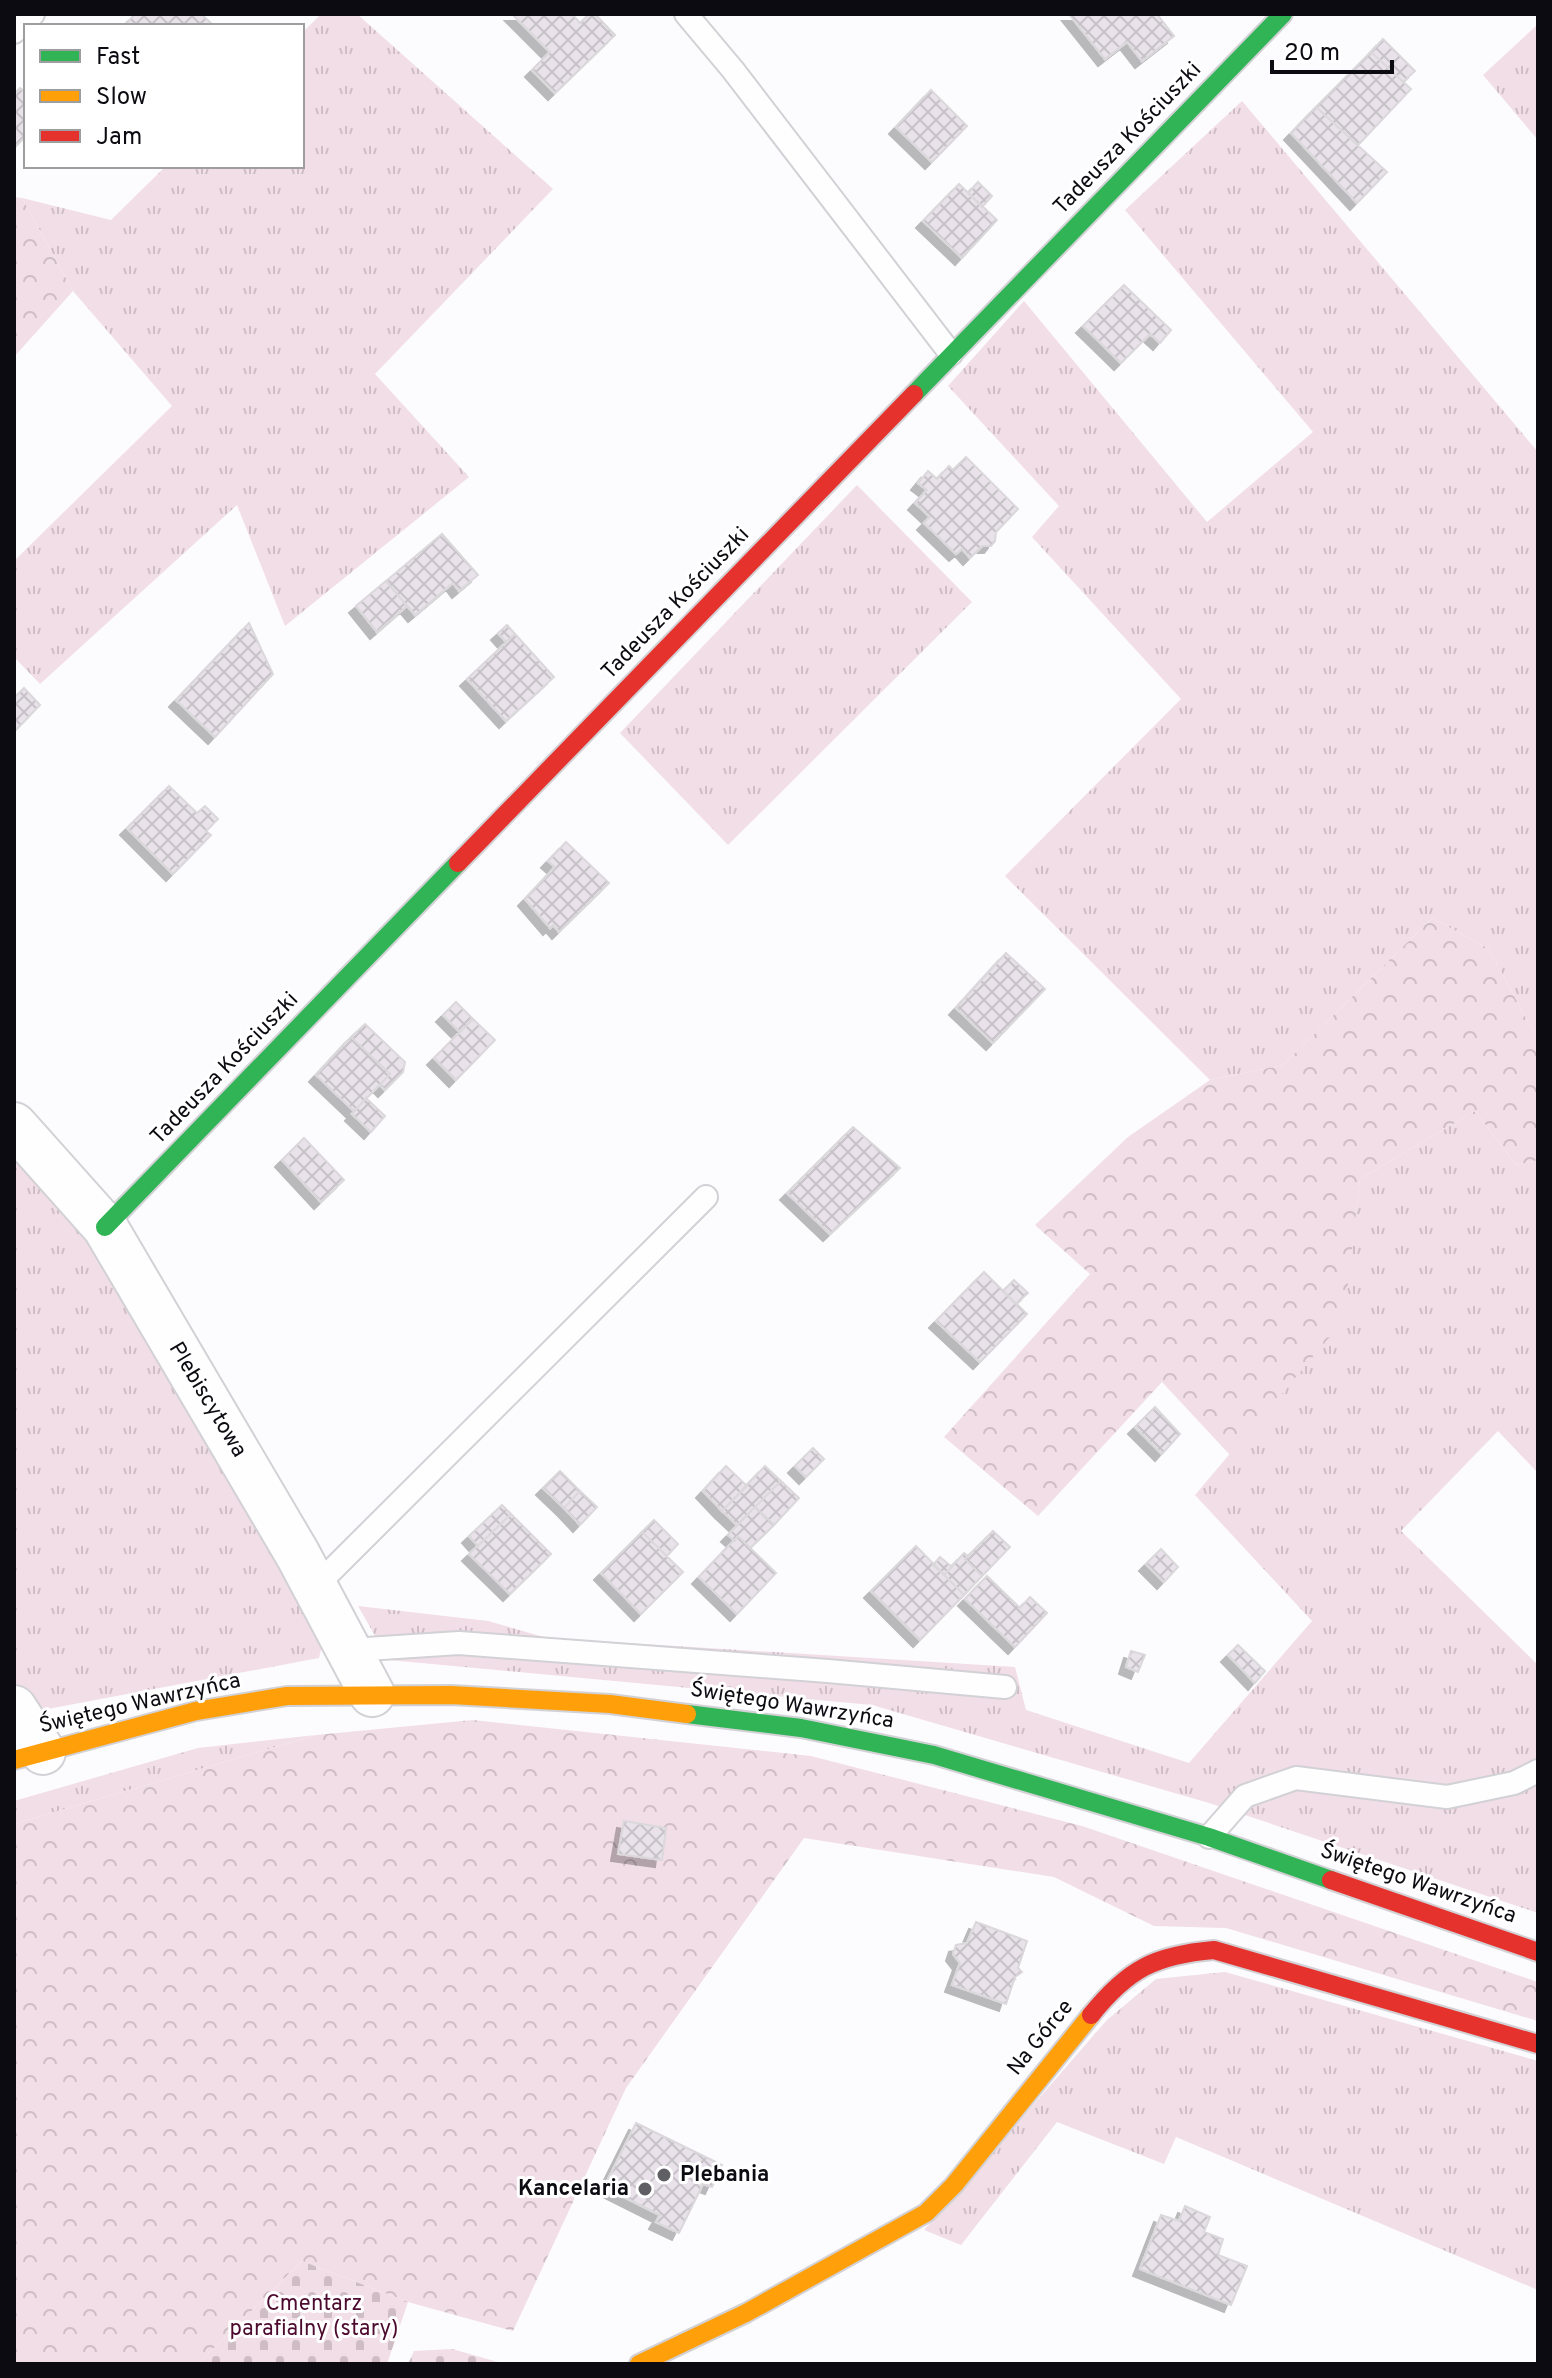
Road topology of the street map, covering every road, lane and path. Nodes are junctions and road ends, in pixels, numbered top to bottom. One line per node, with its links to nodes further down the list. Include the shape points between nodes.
1 (33, 14): 4 (lane)
2 (686, 14): 5 (lane)
3 (1283, 14): 5 (street, Tadeusza Kościuszki)
4 (14, 32)
5 (951, 354): 8 (street, Tadeusza Kościuszki)
6 (14, 1125): 8 (street, Plebiscytowa)
7 (706, 1197): 9 (lane)
8 (105, 1227): 9 (street, Plebiscytowa)
9 (316, 1586): 10 (street, Plebiscytowa)
10 (351, 1650): 11 (lane, via 459,1643); 12 (street, Plebiscytowa)
11 (1005, 1687)
12 (372, 1694): 14 (street, Świętego Wawrzyńca, via 287,1696 196,1711); 16 (street, Świętego Wawrzyńca, via 610,1704 801,1728 934,1755)
13 (14, 1708): 14 (street)
14 (28, 1756)
15 (1538, 1771): 16 (lane, via 1514,1783 1447,1797 1296,1778 1245,1796)
16 (1209, 1837): 17 (street, Świętego Wawrzyńca)
17 (1538, 1952)
18 (1538, 2044): 19 (street, Na Górce, via 1214,1950 1174,1953 1141,1965 1110,1991 926,2213 746,2313)
19 (639, 2364)

